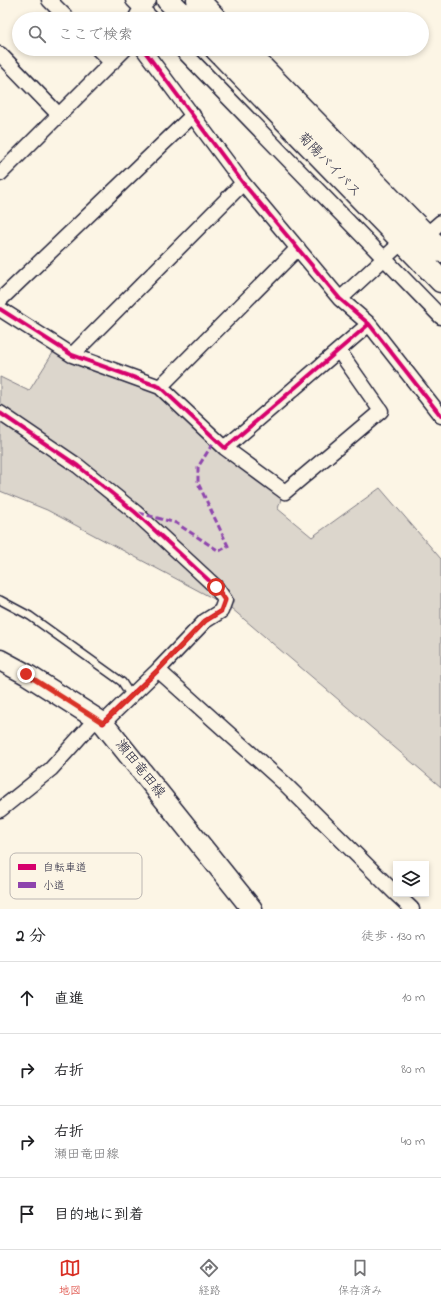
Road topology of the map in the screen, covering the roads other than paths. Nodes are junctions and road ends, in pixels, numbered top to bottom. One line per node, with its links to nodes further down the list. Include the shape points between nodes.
1 (49, 0): 4 (street)
2 (168, 0): 5 (highway)
3 (198, 0): 6 (highway)
4 (61, 12)
5 (180, 12)
6 (209, 12)
7 (0, 54): 15 (street)
8 (105, 56): 14 (street)
9 (118, 56): 14 (street)
10 (148, 56): 16 (street)
11 (188, 56): 23 (street)
12 (223, 56): 20 (highway, 菊陽バイパス)
13 (251, 56): 19 (highway, 菊陽バイパス)
14 (112, 63): 15 (street)
15 (59, 115): 17 (street)
16 (192, 115): 18 (street); 26 (street)
17 (1, 172)
18 (243, 183): 21 (street); 31 (street)
19 (433, 228): 22 (highway, 菊陽バイパス)
20 (403, 241): 23 (street); 24 (highway, 菊陽バイパス)
21 (298, 248): 25 (street); 32 (street)
22 (441, 250)
23 (384, 258): 25 (street); 28 (street)
24 (441, 281)
25 (340, 299): 29 (street)
26 (0, 300)
27 (0, 309): 31 (street)
28 (441, 317)
29 (369, 324): 30 (street); 34 (street)
30 (339, 351): 35 (street); 35 (street, via 380,411 285,492)
31 (72, 355): 32 (street)
32 (160, 387): 35 (street)
33 (0, 413): 38 (street, via 78,466 136,512 210,582 225,600 221,611 205,621)
34 (441, 416)
35 (225, 448)
36 (0, 600): 39 (lane, via 30,616 122,682)
37 (0, 660): 40 (main road, 瀬田竜田線)
38 (158, 670): 39 (street); 42 (street, via 284,783)
39 (131, 696): 40 (street)
40 (99, 721): 41 (street, via 51,769); 44 (main road, 瀬田竜田線)
41 (0, 810)
42 (393, 891)
43 (399, 897): 45 (street)
44 (252, 909)
45 (412, 909)

